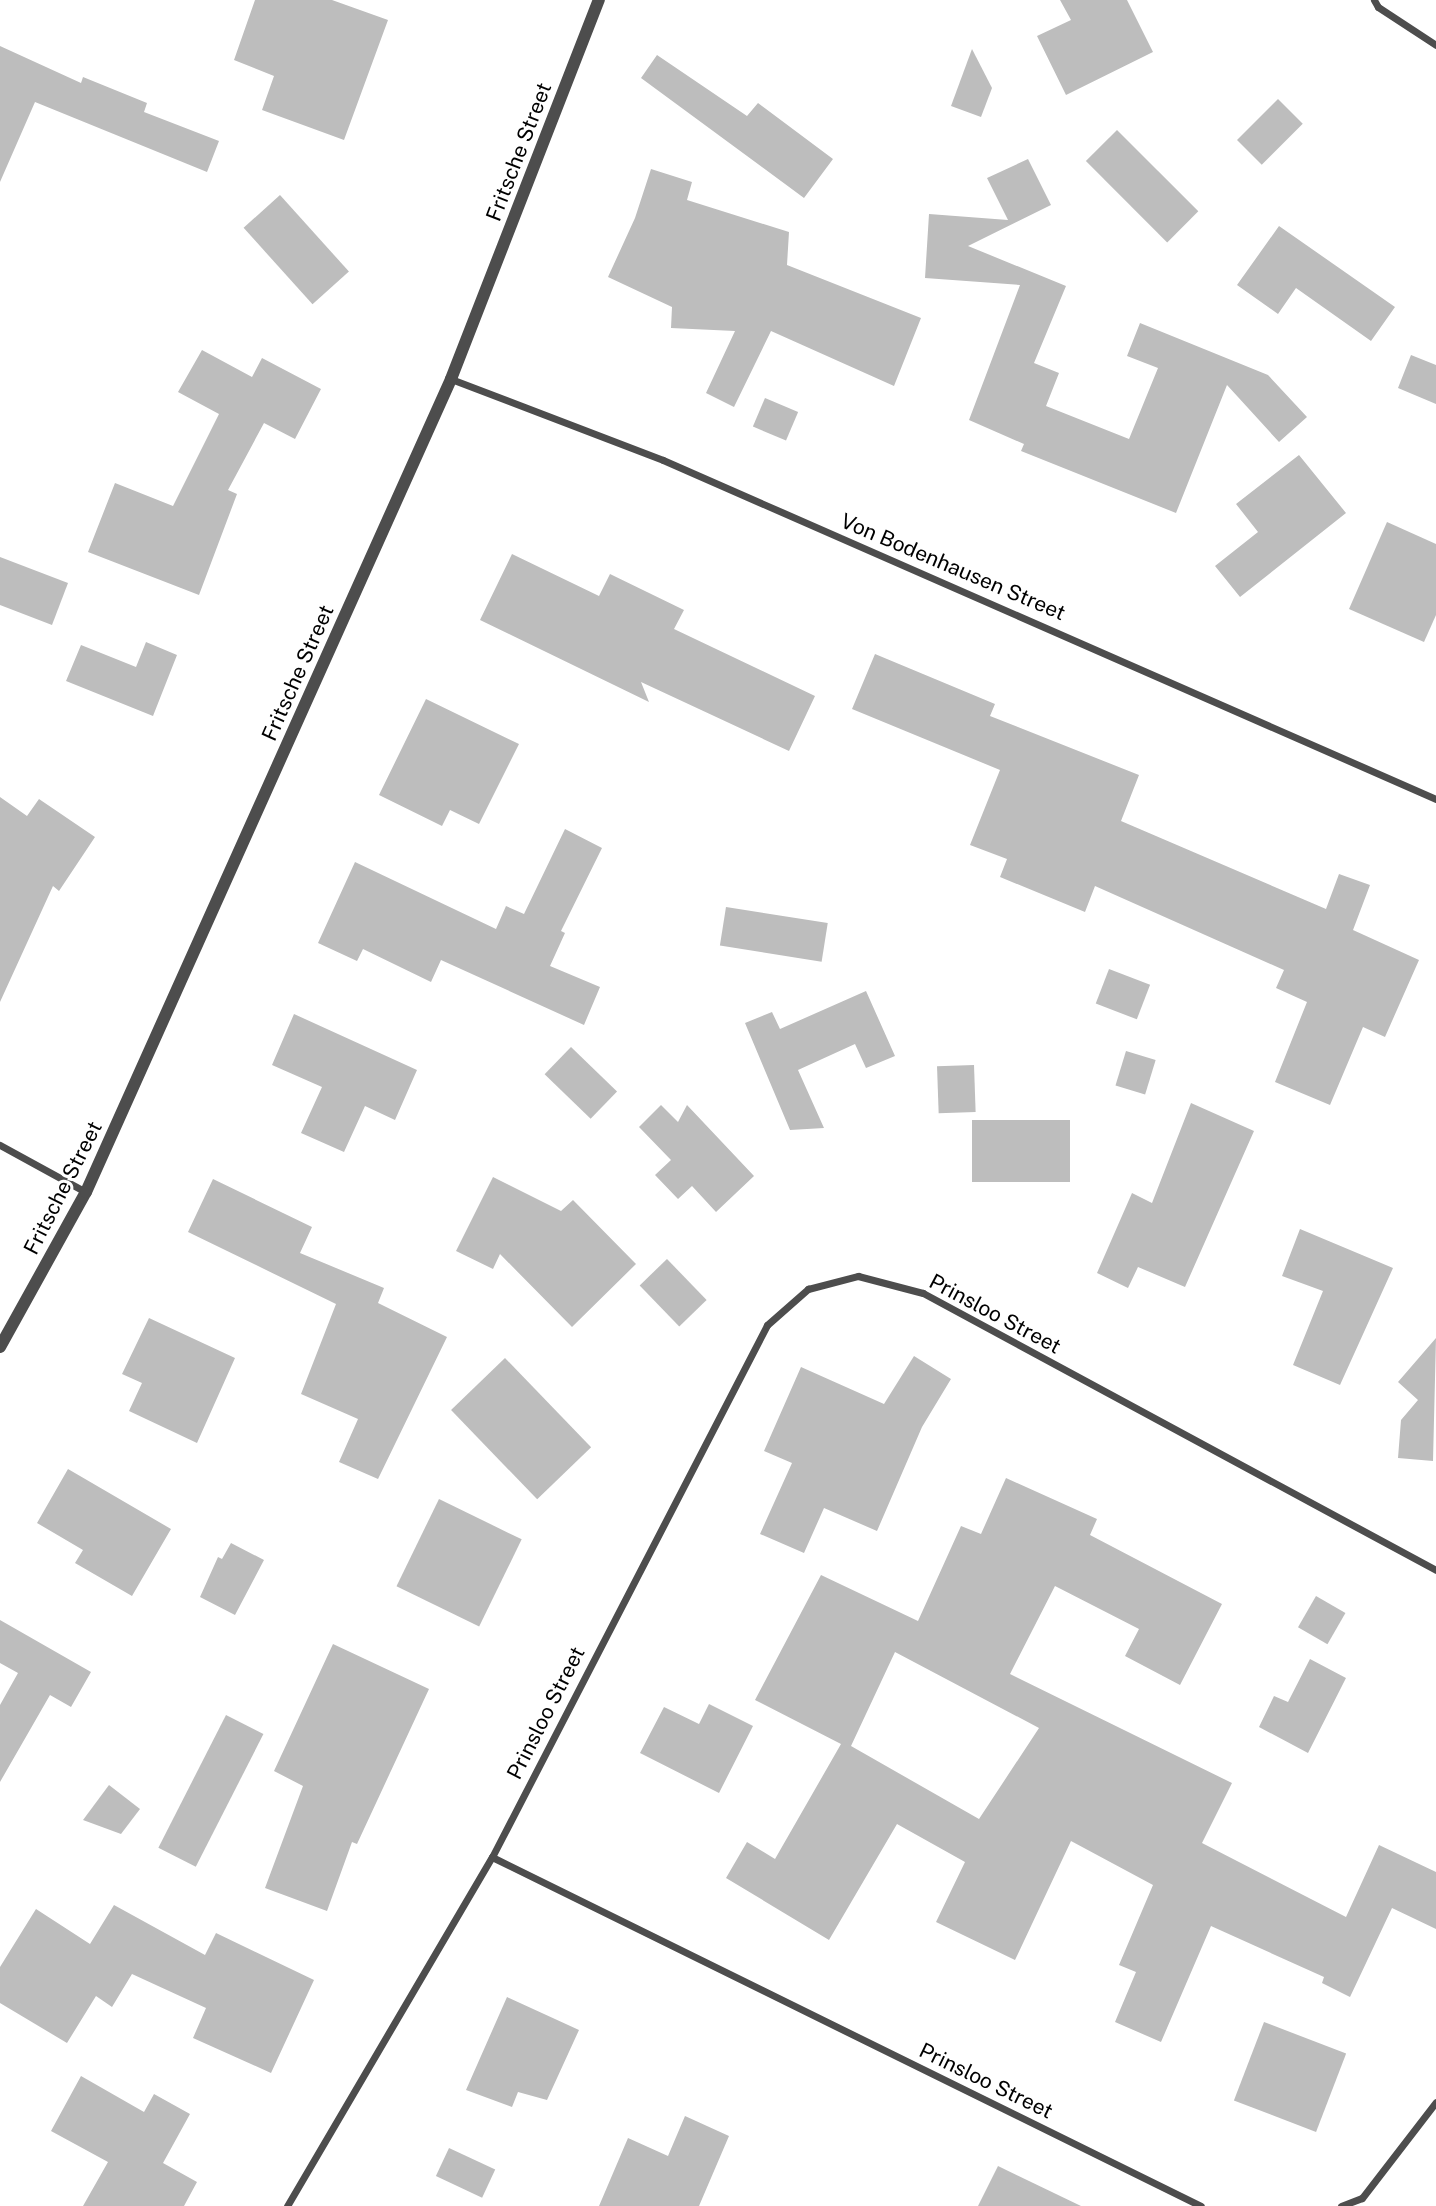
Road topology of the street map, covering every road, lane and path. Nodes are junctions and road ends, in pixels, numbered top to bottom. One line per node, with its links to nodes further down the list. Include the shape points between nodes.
1 (599, 0): 4 (street, Fritsche Street)
2 (1374, 0): 3 (street)
3 (1436, 45)
4 (451, 379): 5 (street, Von Bodenhausen Street, via 663,460); 7 (street, Fritsche Street)
5 (1436, 799)
6 (0, 1145): 7 (street)
7 (86, 1192): 8 (street, Fritsche Street)
8 (0, 1347)
9 (1436, 1570): 10 (street, Prinsloo Street, via 923,1293 858,1276 808,1289 767,1325)
10 (492, 1857): 12 (street, Prinsloo Street); 13 (street, Prinsloo Street)
11 (1436, 2102): 14 (street, via 1362,2198)
12 (286, 2206)
13 (1201, 2206)
14 (1341, 2206)

